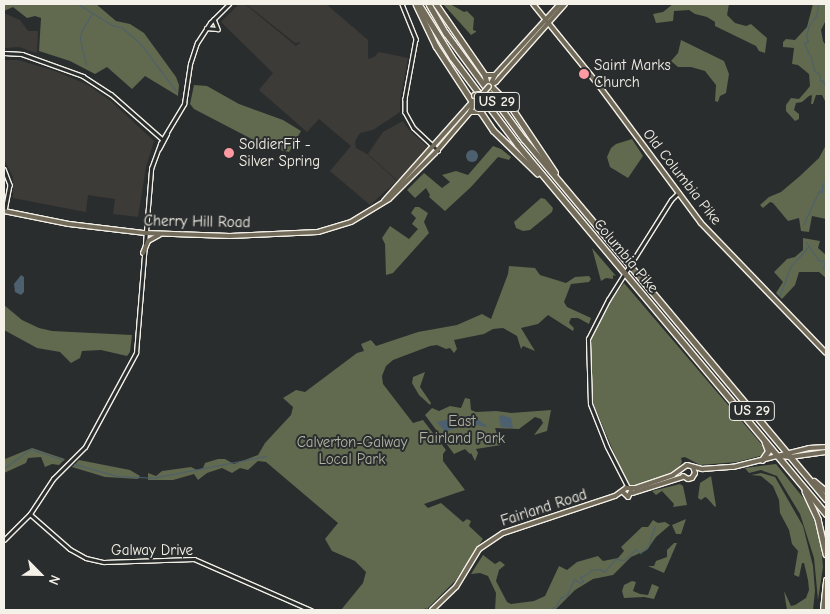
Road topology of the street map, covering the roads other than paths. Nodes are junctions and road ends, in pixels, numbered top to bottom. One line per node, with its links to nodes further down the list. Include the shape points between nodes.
1 (230, 4): 9 (street)
2 (402, 4): 22 (street, via 416,39 405,110 412,126)
3 (417, 4): 17 (highway, via 436,46 467,92); 26 (highway, Columbia Pike / US 29, via 452,57)
4 (429, 4): 28 (highway, Columbia Pike / US 29, via 446,33 513,124)
5 (436, 4): 14 (highway)
6 (533, 4): 10 (main road, Old Columbia Pike)
7 (560, 4): 10 (main road)
8 (565, 4): 11 (main road)
9 (214, 18): 12 (street); 12 (street, via 218,29)
10 (545, 18): 11 (main road, Old Columbia Pike); 15 (main road)
11 (549, 22): 16 (main road); 27 (main road, Old Columbia Pike)
12 (206, 28): 20 (street, via 192,57 184,104)
13 (4, 53): 21 (street, via 22,54 84,76 111,94)
14 (485, 75): 15 (highway); 16 (highway)
15 (494, 75): 16 (main road)
16 (489, 86): 17 (main road, Cherry Hill Road, bridge); 28 (highway, via 510,105)
17 (477, 99): 18 (main road, Cherry Hill Road); 19 (highway); 22 (main road, Cherry Hill Road)
18 (470, 112): 19 (highway); 23 (main road, Cherry Hill Road)
19 (482, 112): 26 (highway, via 497,135)
20 (169, 128): 21 (street); 24 (street)
21 (162, 139): 24 (street)
22 (433, 145): 23 (street); 29 (main road, Cherry Hill Road)
23 (438, 150): 29 (main road, Cherry Hill Road)
24 (156, 152): 31 (street, via 149,177)
25 (4, 169): 30 (street, via 10,185)
26 (552, 188): 35 (highway, Columbia Pike / US 29)
27 (678, 194): 34 (street); 36 (main road, Old Columbia Pike, via 701,223)
28 (571, 196): 34 (highway, Columbia Pike / US 29)
29 (384, 201): 32 (main road, Cherry Hill Road, via 351,222 318,232 230,236)
30 (5, 211): 31 (main road, Cherry Hill Road, via 69,224)
31 (145, 233): 32 (main road, Cherry Hill Road); 33 (street)
32 (162, 234): 33 (main road, via 150,239)
33 (143, 253): 53 (street, via 136,353 85,446 53,479)
34 (630, 265): 35 (street); 41 (highway, Columbia Pike / US 29)
35 (624, 273): 37 (highway, Columbia Pike / US 29); 50 (street, via 588,339 590,404)
36 (826, 353)
37 (762, 437): 40 (highway, Columbia Pike / US 29); 42 (highway, via 768,452)
38 (826, 447): 41 (main road)
39 (826, 452): 41 (main road)
40 (778, 456): 41 (main road); 42 (main road); 49 (highway, Columbia Pike / US 29)
41 (789, 456): 46 (highway, Columbia Pike / US 29)
42 (762, 460): 44 (main road)
43 (693, 467): 44 (main road); 45 (main road, via 685,466); 47 (main road)
44 (702, 469): 47 (main road)
45 (681, 471): 48 (main road); 50 (main road, Fairland Road)
46 (803, 472): 51 (highway); 52 (highway, Columbia Pike / US 29)
47 (695, 473): 48 (main road, via 690,479)
48 (683, 477): 50 (main road, Fairland Road)
49 (799, 482): 54 (highway, Columbia Pike / US 29); 56 (highway, via 818,519)
50 (627, 491): 60 (main road, Fairland Road, via 503,533 483,546 464,580)
51 (826, 491)
52 (826, 500)
53 (30, 514): 55 (street); 59 (street, Galway Drive, via 86,558 104,562 194,559)
54 (826, 514)
55 (4, 540)
56 (826, 554)
57 (826, 580): 58 (highway)
58 (825, 589): 61 (highway)
59 (310, 610)
60 (431, 610)
61 (822, 610)

